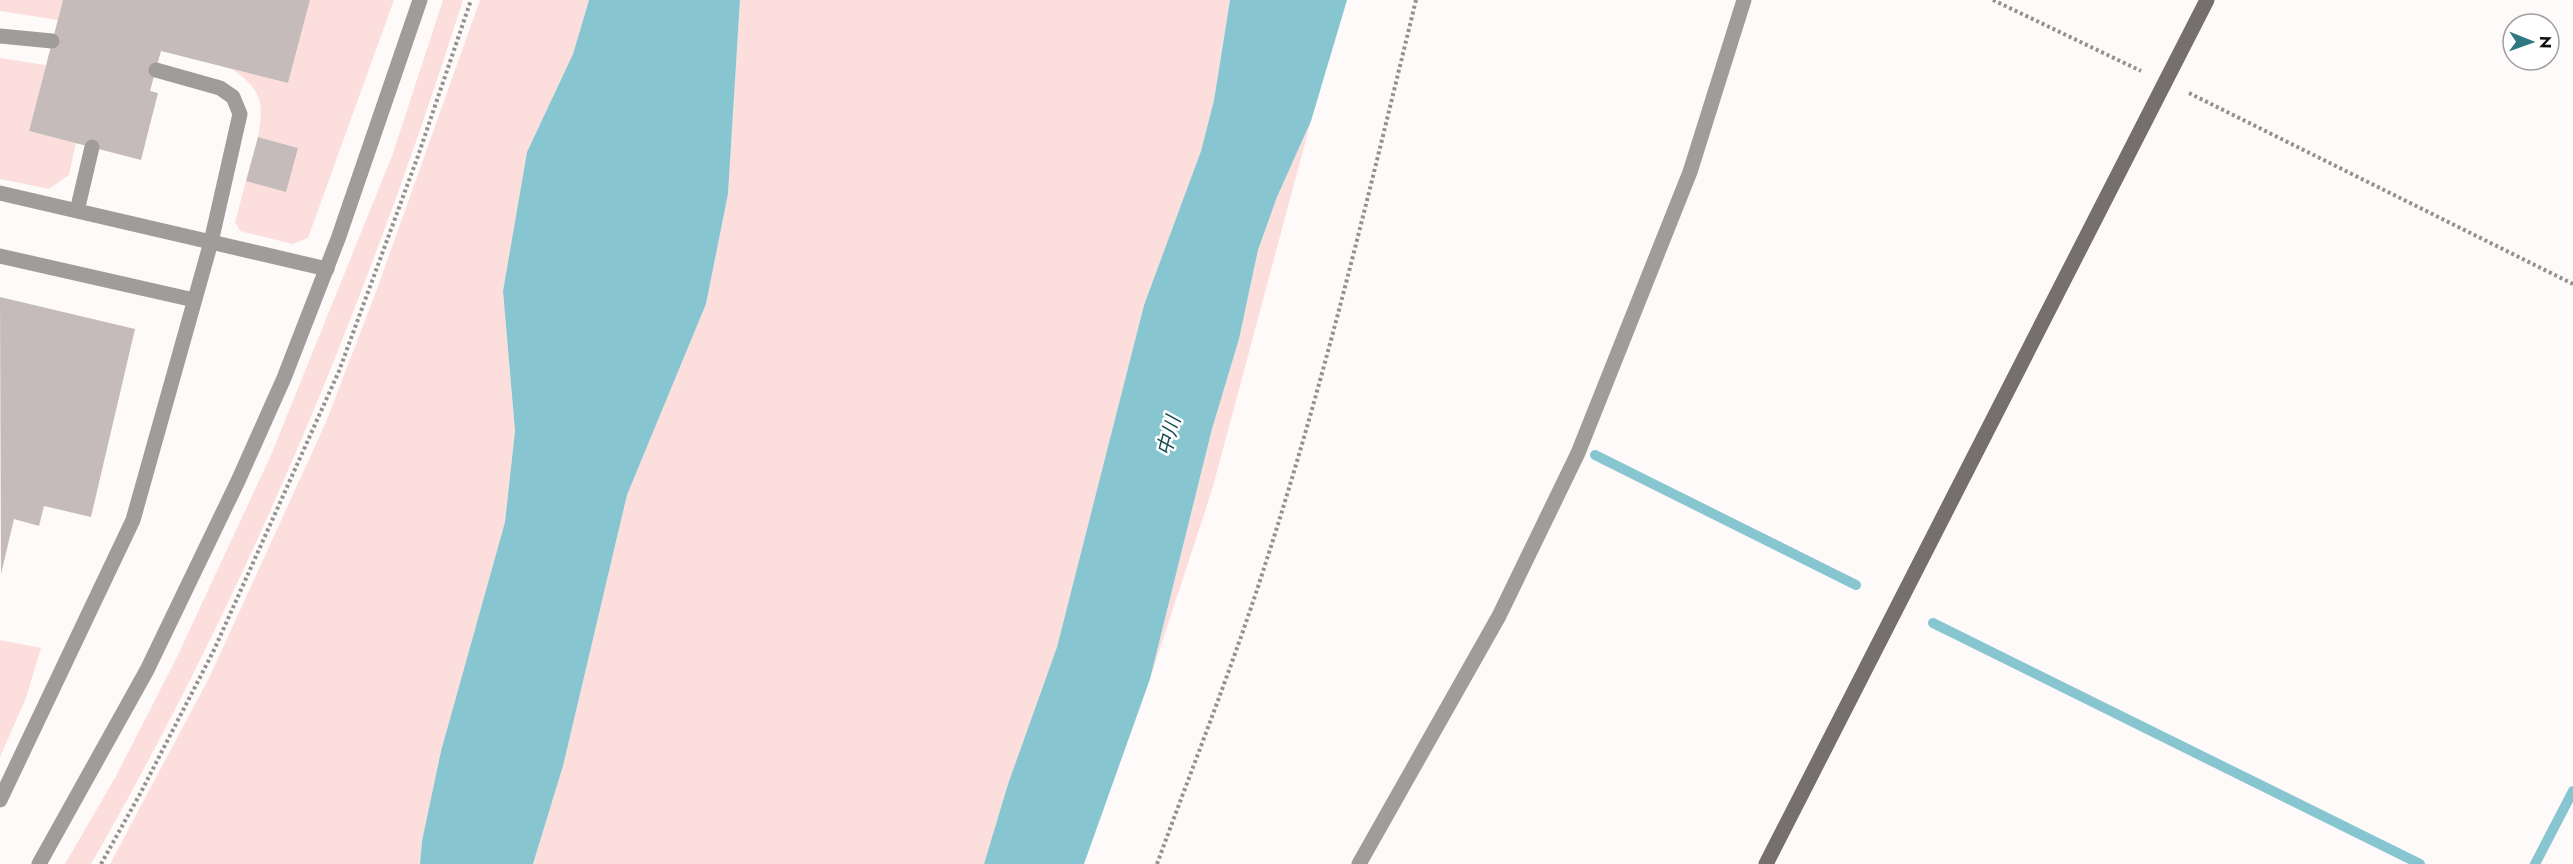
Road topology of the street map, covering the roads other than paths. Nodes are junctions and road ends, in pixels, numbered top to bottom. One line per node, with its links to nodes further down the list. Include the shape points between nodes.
1 (420, 0): 12 (street)
2 (1744, 0): 16 (street, via 1690,172 1578,453 1499,616)
3 (2207, 0): 17 (street)
4 (0, 36): 5 (street)
5 (52, 41)
6 (156, 69): 10 (street, via 220,88 233,97 240,114)
7 (92, 147): 9 (street)
8 (0, 193): 9 (street)
9 (77, 211): 10 (street)
10 (211, 242): 12 (street); 13 (street)
11 (0, 256): 13 (street)
12 (327, 269): 15 (street, via 284,378 162,639)
13 (194, 300): 14 (street, via 133,520)
14 (0, 800)
15 (39, 864)
16 (1359, 864)
17 (1766, 864)

